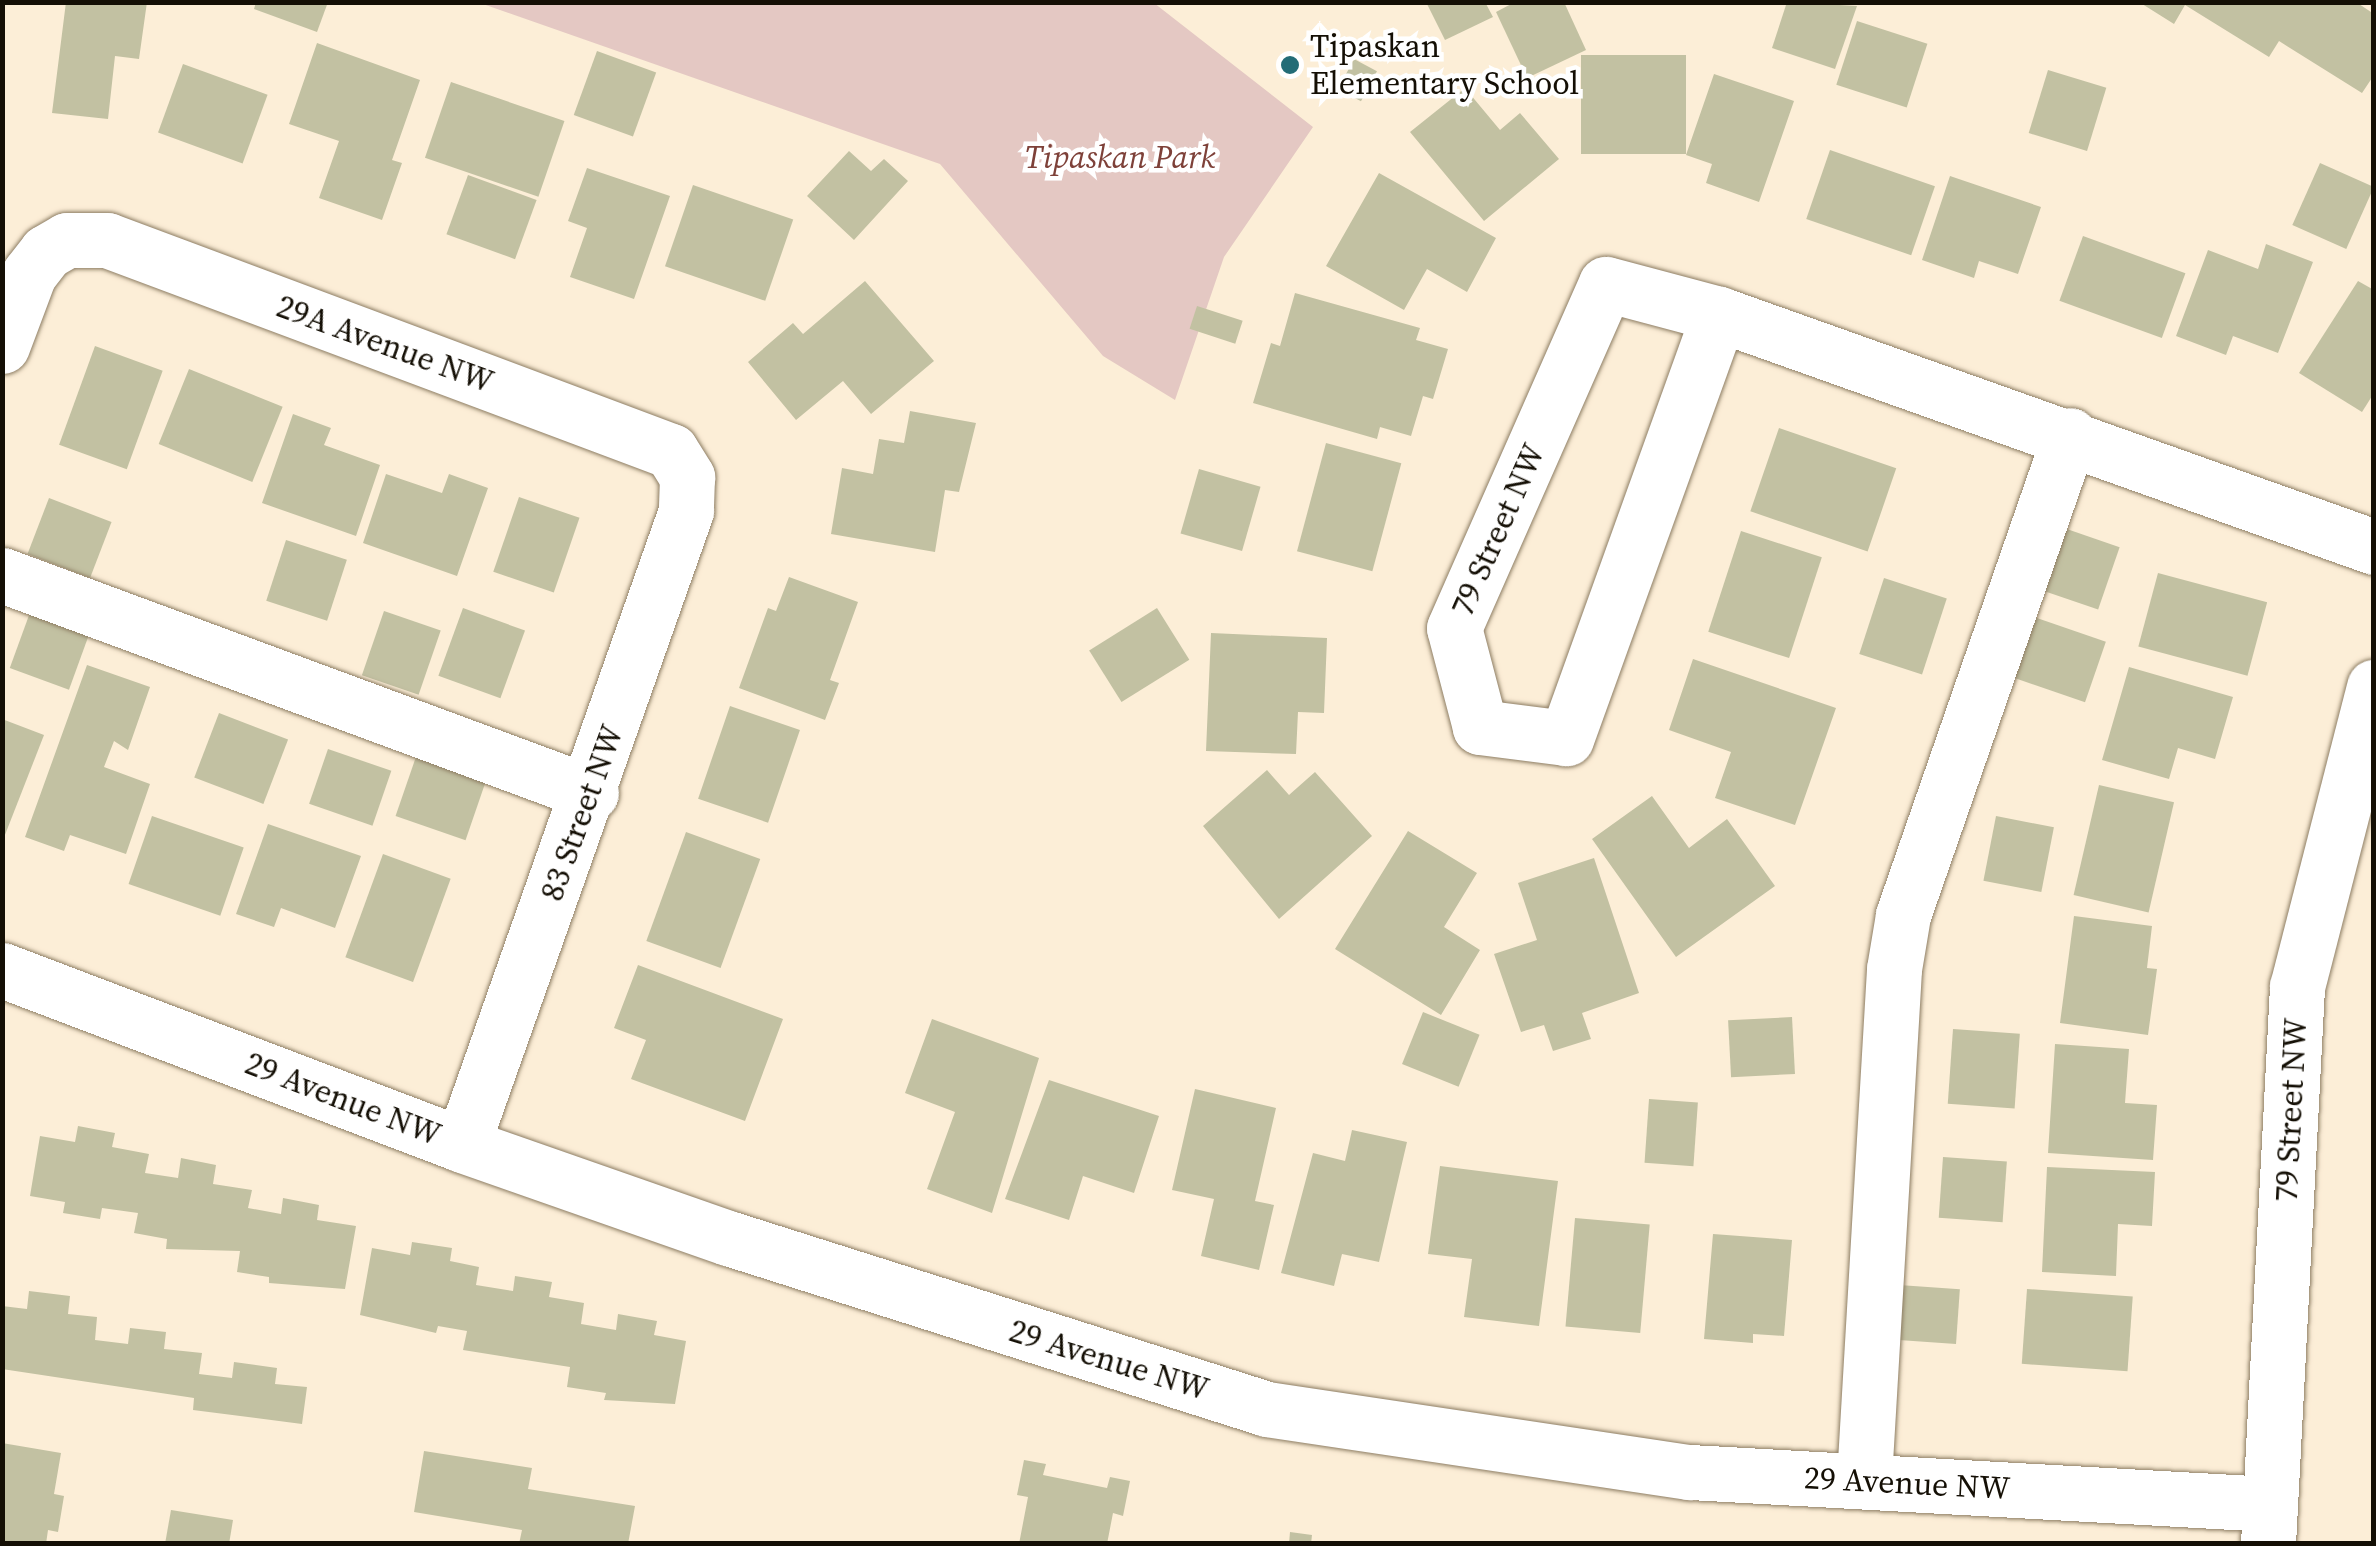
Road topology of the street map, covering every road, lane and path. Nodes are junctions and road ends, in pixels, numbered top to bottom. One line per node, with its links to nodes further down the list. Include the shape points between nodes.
1 (1719, 314): 1 (street, 79 Street NW, via 1606,284 1454,628 1480,727 1566,738); 3 (street, 79 Street NW)
2 (2, 346): 4 (street, 29A Avenue NW, via 29,274 46,252 67,240 106,240 671,451)
3 (2070, 435): 5 (street, 79 Street NW); 11 (street, via 1904,915 1894,969)
4 (688, 478): 8 (street, 83 Street NW, via 686,511)
5 (2374, 546)
6 (2, 575): 8 (street)
7 (2374, 687): 12 (street, 79 Street NW, via 2297,987)
8 (591, 792): 10 (street, 83 Street NW)
9 (2, 970): 10 (street, 29 Avenue NW)
10 (462, 1145): 11 (street, 29 Avenue NW, via 728,1238 1266,1409 1690,1472)
11 (1864, 1480): 12 (street, 29 Avenue NW)
12 (2269, 1524)

